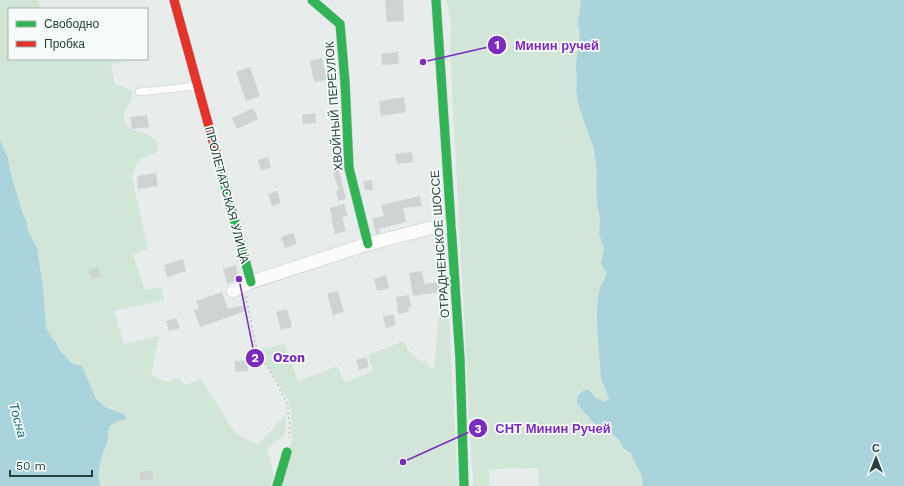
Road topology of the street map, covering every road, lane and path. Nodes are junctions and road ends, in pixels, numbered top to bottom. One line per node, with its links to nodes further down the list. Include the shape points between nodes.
1 (174, 0): 4 (street, ПРОЛЕТАРСКАЯ УЛИЦА)
2 (312, 0): 7 (street, ХВОЙНЫЙ ПЕРЕУЛОК, via 340,24 349,168)
3 (436, 0): 6 (street, ОТРАДНЕНСКОЕ ШОССЕ)
4 (198, 86): 5 (lane); 8 (street, ПРОЛЕТАРСКАЯ УЛИЦА)
5 (139, 92)
6 (451, 227): 7 (street, via 430,228); 11 (street, ОТРАДНЕНСКОЕ ШОССЕ, via 460,359)
7 (368, 244): 8 (street)
8 (243, 286): 9 (path, via 255,343 287,404 290,424)
9 (287, 452): 10 (street)
10 (277, 486)
11 (464, 486)

